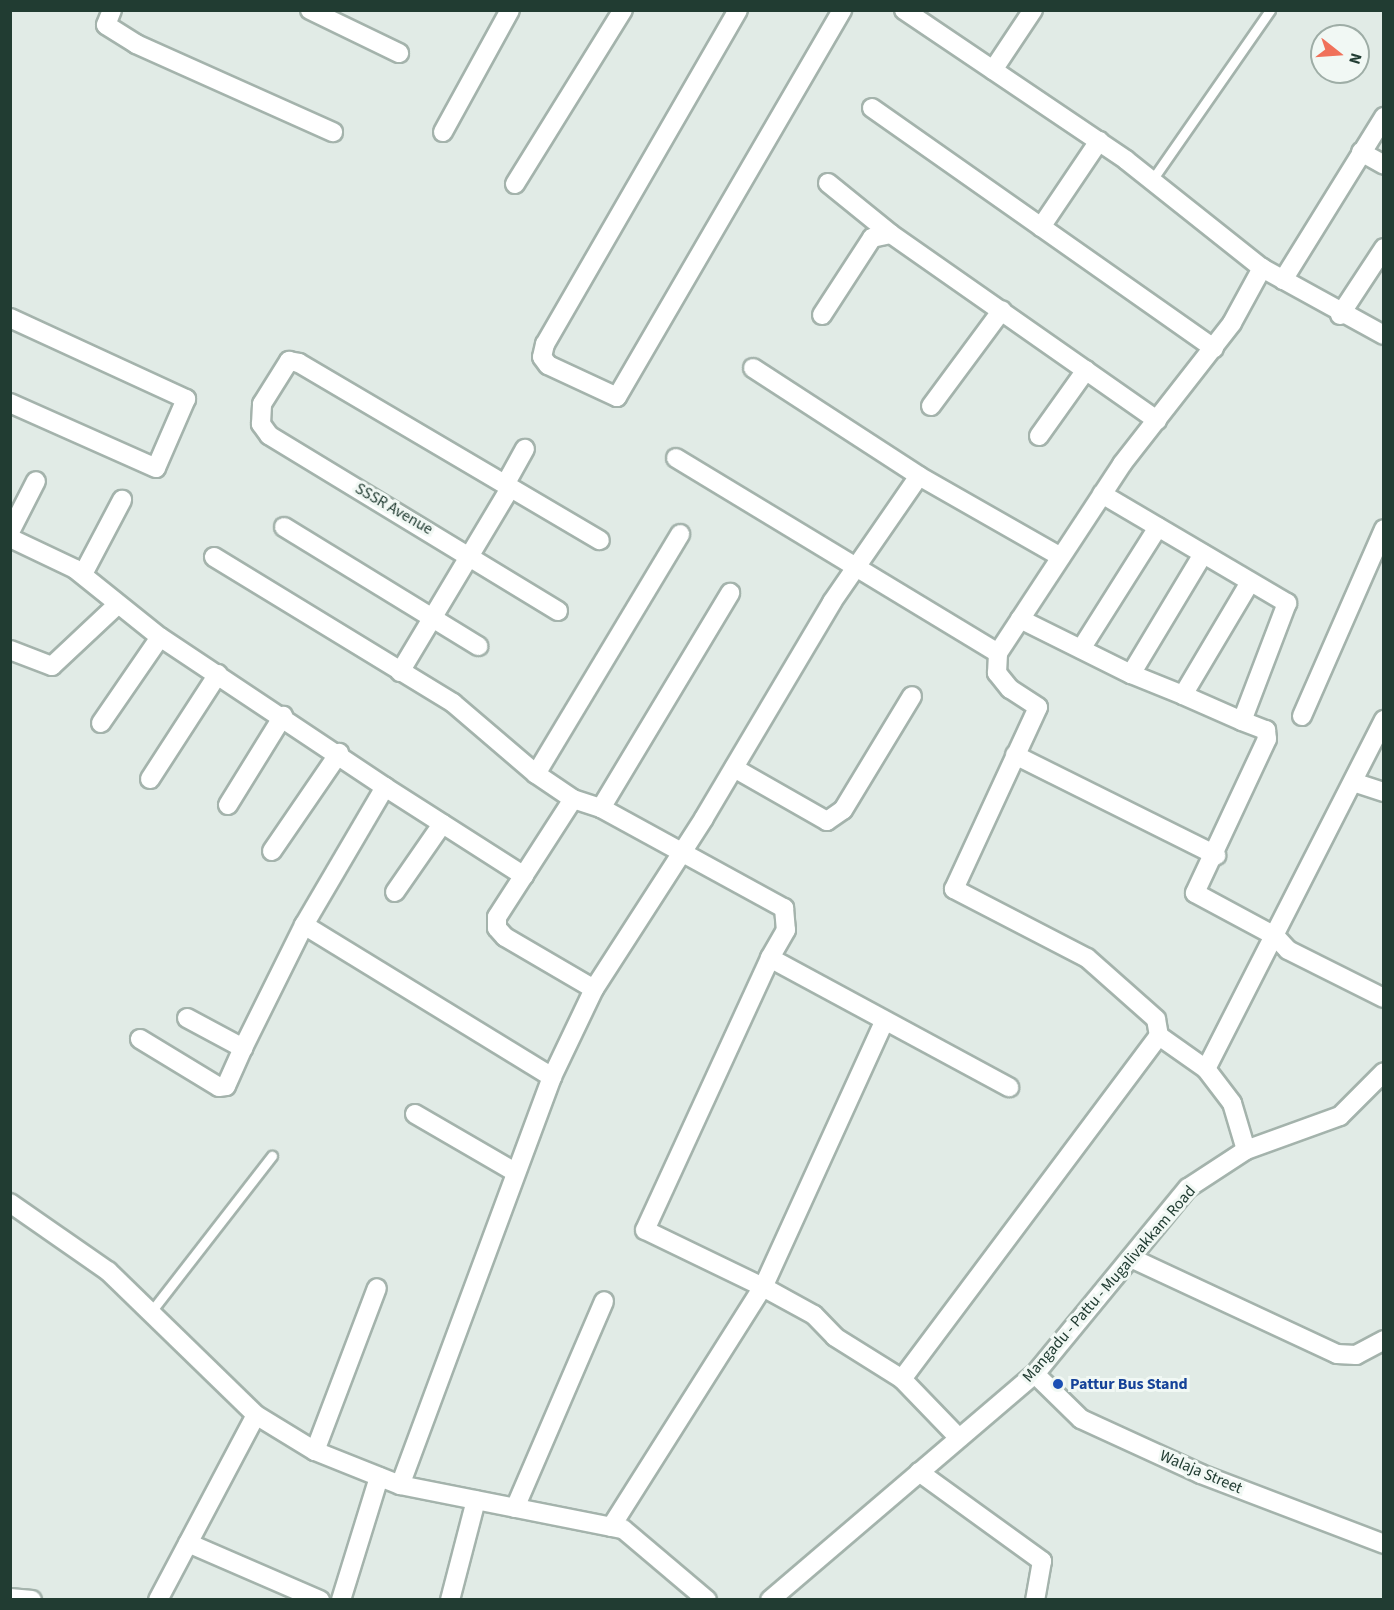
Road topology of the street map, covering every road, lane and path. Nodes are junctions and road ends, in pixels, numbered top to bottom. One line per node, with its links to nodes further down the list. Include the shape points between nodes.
1 (112, 10): 14 (street, via 106,25 136,44)
2 (310, 10): 10 (street)
3 (510, 10): 15 (street)
4 (623, 10): 21 (street)
5 (738, 10): 6 (street, via 545,344 542,357 548,365 617,397)
6 (842, 10)
7 (1033, 10): 11 (street)
8 (1270, 10): 19 (lane)
9 (916, 13): 11 (street)
10 (399, 53)
11 (993, 70): 16 (street)
12 (872, 108): 22 (street)
13 (1383, 117): 17 (street)
14 (333, 132)
15 (443, 132)
16 (1099, 141): 19 (street); 22 (street)
17 (1361, 152): 18 (street); 26 (street)
18 (1383, 165)
19 (1152, 180): 25 (street)
20 (828, 183): 23 (street)
21 (515, 184)
22 (1041, 227): 32 (street)
23 (891, 234): 27 (street); 28 (street, via 872,238)
24 (1383, 248): 29 (street)
25 (1262, 268): 26 (street); 32 (street)
26 (1283, 280): 29 (street)
27 (1002, 310): 34 (street); 36 (street)
28 (822, 315)
29 (1340, 315): 31 (street)
30 (10, 318): 35 (street, via 183,396 186,404 156,468)
31 (1383, 335)
32 (1214, 348): 37 (street)
33 (753, 368): 41 (street)
34 (1086, 370): 37 (street); 38 (street)
35 (10, 403)
36 (930, 406)
37 (1157, 420): 44 (street)
38 (1039, 436)
39 (525, 449): 43 (street)
40 (676, 458): 57 (street)
41 (919, 476): 56 (street); 57 (street)
42 (36, 481): 49 (street)
43 (506, 483): 52 (street); 53 (street, via 510,488); 53 (street, SSSR Avenue, via 304,365 289,361 262,404 261,423 269,435)
44 (1102, 494): 47 (street); 56 (street)
45 (122, 500): 58 (street)
46 (284, 527): 63 (street)
47 (1158, 527): 54 (street); 67 (street)
48 (1383, 529): 76 (street)
49 (10, 532)
50 (680, 534): 83 (street)
51 (10, 538): 58 (street)
52 (600, 540)
53 (471, 554): 62 (street, SSSR Avenue); 63 (street)
54 (1203, 554): 59 (street); 72 (street)
55 (214, 557): 70 (street)
56 (1061, 557): 64 (street)
57 (855, 568): 69 (street); 82 (street)
58 (83, 574): 61 (street)
59 (1250, 582): 73 (street); 78 (street, via 1287,603)
60 (730, 593): 90 (street)
61 (117, 606): 65 (street); 68 (street, via 52,666)
62 (558, 611)
63 (433, 618): 66 (street); 70 (street)
64 (1020, 619): 67 (street); 69 (street)
65 (159, 637): 71 (street); 79 (street)
66 (478, 646)
67 (1081, 649): 72 (street)
68 (10, 650)
69 (998, 653): 81 (street, via 997,673 1010,689 1038,707)
70 (400, 672): 83 (street, via 453,704)
71 (218, 674): 75 (street); 84 (street)
72 (1131, 674): 73 (street)
73 (1183, 695): 78 (street)
74 (912, 696): 82 (street, via 843,810 826,821)
75 (283, 716): 80 (street); 89 (street)
76 (1302, 716)
77 (1383, 720): 85 (street)
78 (1242, 721): 94 (street, via 1266,730 1267,738)
79 (101, 723)
80 (339, 753): 86 (street); 93 (street)
81 (1016, 755): 94 (street); 104 (street, via 954,889 1087,958 1156,1019)
82 (734, 768): 92 (street)
83 (536, 774): 88 (street)
84 (150, 779)
85 (1353, 782): 87 (street); 98 (street)
86 (385, 787): 91 (street); 97 (street)
87 (1383, 792)
88 (573, 799): 90 (street); 95 (street)
89 (228, 805)
90 (601, 808): 92 (street)
91 (442, 824): 95 (street); 96 (street)
92 (684, 849): 99 (street, via 784,908 786,930); 100 (street)
93 (272, 851)
94 (1216, 855): 98 (street, via 1195,894)
95 (524, 876): 100 (street, via 497,917 497,928)
96 (395, 892)
97 (304, 925): 106 (street); 109 (street)
98 (1275, 936): 101 (street, via 1288,950); 107 (street)
99 (770, 958): 103 (street); 117 (street, via 645,1230)
100 (594, 989): 109 (street)
101 (1383, 998)
102 (187, 1018): 106 (street)
103 (884, 1022): 110 (street); 117 (street)
104 (1159, 1036): 107 (street); 123 (street)
105 (140, 1039): 106 (street, via 219,1087 226,1086)
106 (243, 1048)
107 (1206, 1069): 112 (street, via 1232,1103)
108 (1383, 1072): 112 (street, Mangadu - Pattu - Mugalivakkam Road, via 1340,1116)
109 (552, 1077): 114 (street)
110 (1009, 1088)
111 (415, 1114): 114 (street)
112 (1246, 1150): 116 (street, Mangadu - Pattu - Mugalivakkam Road, via 1188,1188)
113 (272, 1156): 120 (lane)
114 (515, 1172): 129 (street)
115 (10, 1203): 120 (street, via 27,1210 108,1271)
116 (1131, 1258): 121 (street, via 1337,1354 1356,1355); 122 (street, Mangadu - Pattu - Mugalivakkam Road)
117 (763, 1287): 123 (street, via 814,1314 835,1336); 132 (street)
118 (377, 1288): 126 (street)
119 (604, 1301): 131 (street)
120 (150, 1313): 124 (street)
121 (1383, 1340)
122 (1035, 1374): 125 (street, Mangadu - Pattu - Mugalivakkam Road); 134 (street, Walaja Street, via 1081,1419 1201,1474)
123 (902, 1379): 125 (street)
124 (256, 1415): 126 (street); 133 (street)
125 (959, 1438): 127 (street, Mangadu - Pattu - Mugalivakkam Road)
126 (315, 1451): 128 (street)
127 (919, 1473): 140 (street, Mangadu - Pattu - Mugalivakkam Road); 141 (street, via 1042,1561)
128 (379, 1477): 129 (street); 137 (street)
129 (400, 1485): 130 (street)
130 (476, 1500): 131 (street); 138 (street)
131 (514, 1508): 132 (street)
132 (611, 1527): 139 (street, via 623,1529)
133 (188, 1543): 135 (street); 136 (street)
134 (1383, 1544)
135 (158, 1599)
136 (320, 1599)
137 (341, 1599)
138 (450, 1599)
139 (707, 1599)
140 (770, 1599)
141 (1035, 1599)

